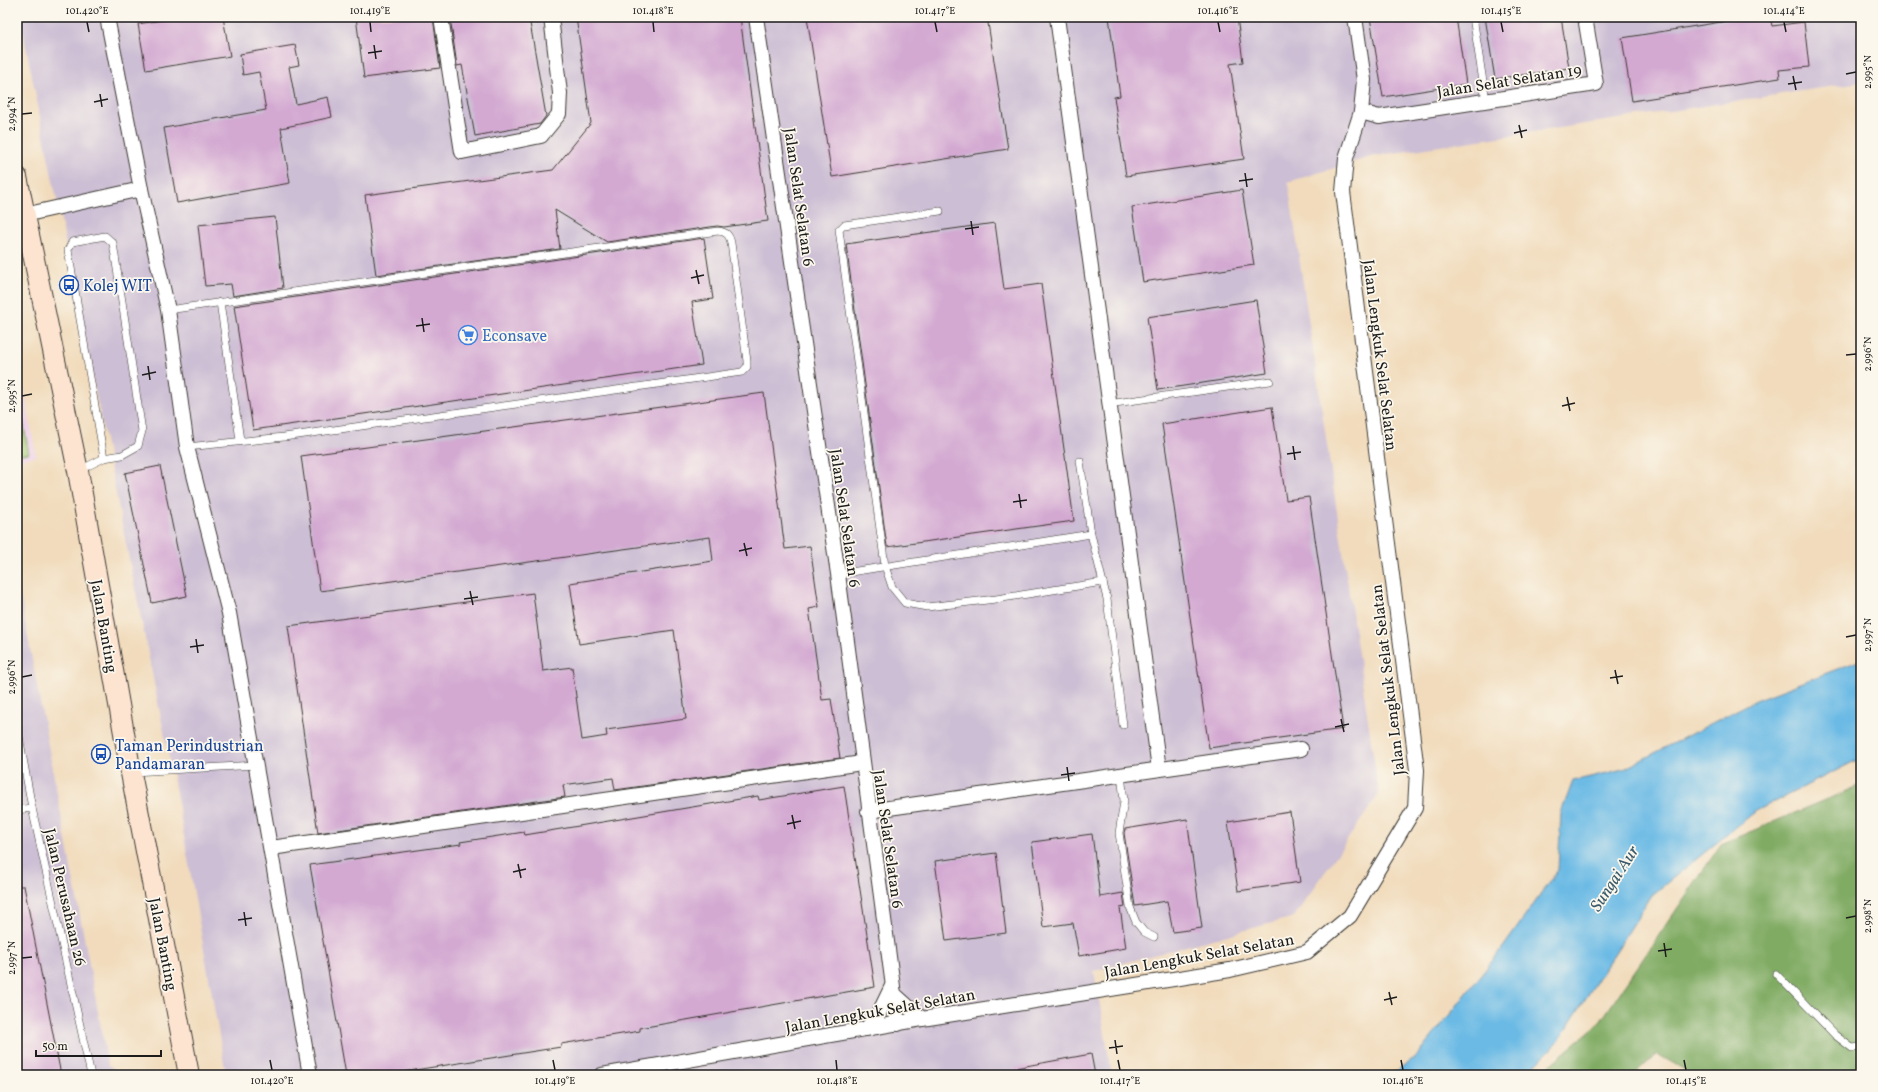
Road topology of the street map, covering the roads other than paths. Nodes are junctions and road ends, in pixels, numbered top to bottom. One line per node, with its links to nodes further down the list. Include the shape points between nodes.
1 (107, 17): 12 (street)
2 (441, 17): 3 (street, via 462,152 541,136 559,114 560,93)
3 (551, 17)
4 (756, 17): 26 (street, Jalan Selat Selatan 6)
5 (1057, 17): 18 (street)
6 (1355, 17): 10 (street, Jalan Lengkuk Selat Selatan, via 1364,80)
7 (1473, 17): 9 (lane)
8 (1585, 17): 9 (street, Jalan Selat Selatan 19, via 1596,84)
9 (1486, 101): 10 (street, Jalan Selat Selatan 19, via 1379,117)
10 (1361, 112): 43 (street, Jalan Lengkuk Selat Selatan, via 1346,158 1343,192 1417,770 1415,808 1350,916 1307,952 1230,970)
11 (17, 177): 14 (main road, Jalan Banting)
12 (141, 189): 14 (street); 16 (street)
13 (940, 211): 25 (lane, via 844,225 839,230)
14 (24, 215): 23 (main road, Jalan Banting)
15 (220, 302): 16 (lane); 19 (lane); 19 (lane, via 718,231 730,236 731,242 746,360 746,367 742,372 284,437)
16 (168, 310): 20 (street)
17 (1270, 381): 18 (lane)
18 (1108, 404): 33 (street)
19 (240, 440): 20 (lane)
20 (187, 447): 32 (street, via 229,613)
21 (104, 458): 21 (lane, via 122,454 138,446 142,431 113,243 105,236 72,242 68,250); 23 (lane)
22 (1080, 461): 24 (lane)
23 (78, 471): 34 (main road, Jalan Banting)
24 (1091, 534): 25 (lane); 27 (lane)
25 (885, 566): 26 (lane); 27 (lane, via 892,587 905,603 927,607)
26 (838, 574): 31 (street, Jalan Selat Selatan 6)
27 (1103, 582): 29 (lane)
28 (17, 725): 36 (lane, Jalan Perusahaan 26)
29 (1123, 725)
30 (1301, 749): 33 (street)
31 (862, 763): 38 (street, Jalan Selat Selatan 6); 39 (street)
32 (256, 765): 34 (lane); 39 (street)
33 (1159, 769): 35 (street)
34 (131, 773): 48 (main road, Jalan Banting)
35 (1121, 774): 38 (street); 40 (lane, via 1124,801 1119,833 1130,907 1136,922 1144,932)
36 (32, 808): 37 (lane); 47 (lane, Jalan Perusahaan 26)
37 (17, 810)
38 (868, 811): 42 (street, Jalan Selat Selatan 6)
39 (271, 848): 49 (street)
40 (1154, 937)
41 (1776, 974): 46 (lane, via 1835,1035 1852,1048)
42 (893, 989): 43 (street); 44 (street, Jalan Selat Selatan 6); 45 (street, via 878,1015)
43 (922, 1019): 44 (street, Jalan Lengkuk Selat Selatan)
44 (898, 1024): 45 (street, Jalan Lengkuk Selat Selatan)
45 (866, 1029): 50 (street, Jalan Lengkuk Selat Selatan)
46 (1861, 1047)
47 (91, 1075)
48 (189, 1075)
49 (310, 1075)
50 (602, 1075)

